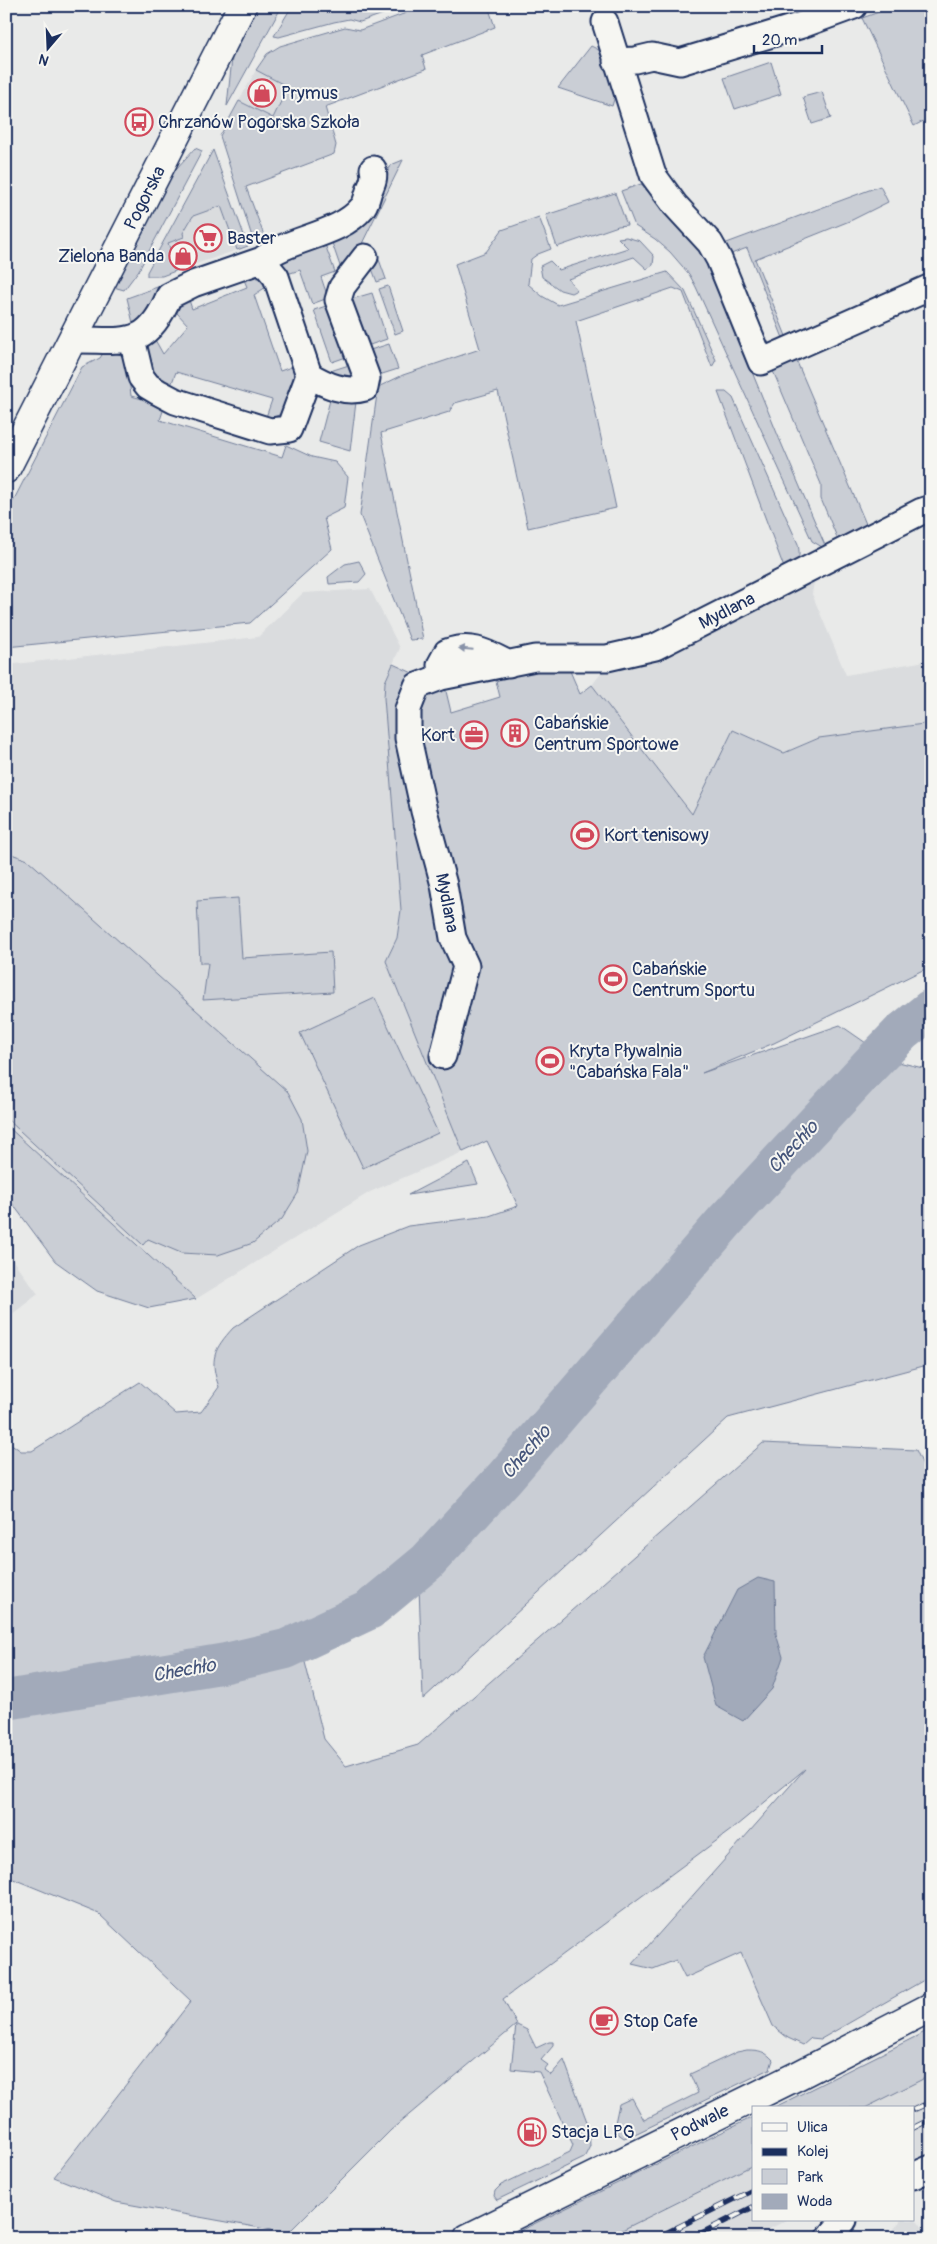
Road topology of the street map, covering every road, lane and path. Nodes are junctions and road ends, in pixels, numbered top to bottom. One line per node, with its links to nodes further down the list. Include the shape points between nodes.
1 (242, 6): 9 (street, Pogorska)
2 (854, 6): 4 (street, via 680,62 652,56)
3 (605, 22): 4 (street)
4 (616, 61): 8 (street, via 653,175 710,243 761,362)
5 (373, 169): 7 (street, via 375,176 363,206 356,214 325,231 272,252)
6 (365, 257): 11 (street, via 342,287 338,300 367,378 365,388 354,391 342,389)
7 (262, 260): 10 (street, via 182,288 169,296 162,313 146,334); 11 (street, via 276,277)
8 (931, 287)
9 (73, 340): 10 (street); 12 (street, Pogorska)
10 (132, 340): 11 (street, via 141,377 148,386 175,401 270,431 289,429)
11 (309, 375)
12 (6, 469)
13 (931, 508): 14 (street, Mydlana, via 655,647 607,658 535,658 509,664 483,650 459,647 447,652 440,665 440,676 418,686 408,709 408,738 424,811 444,885 453,938 466,966)
14 (443, 1056)
15 (931, 2007): 19 (street, Podwale)
16 (931, 2168): 17 (street)
17 (914, 2176)
18 (842, 2222): 20 (street)
19 (468, 2238)
20 (830, 2238)

